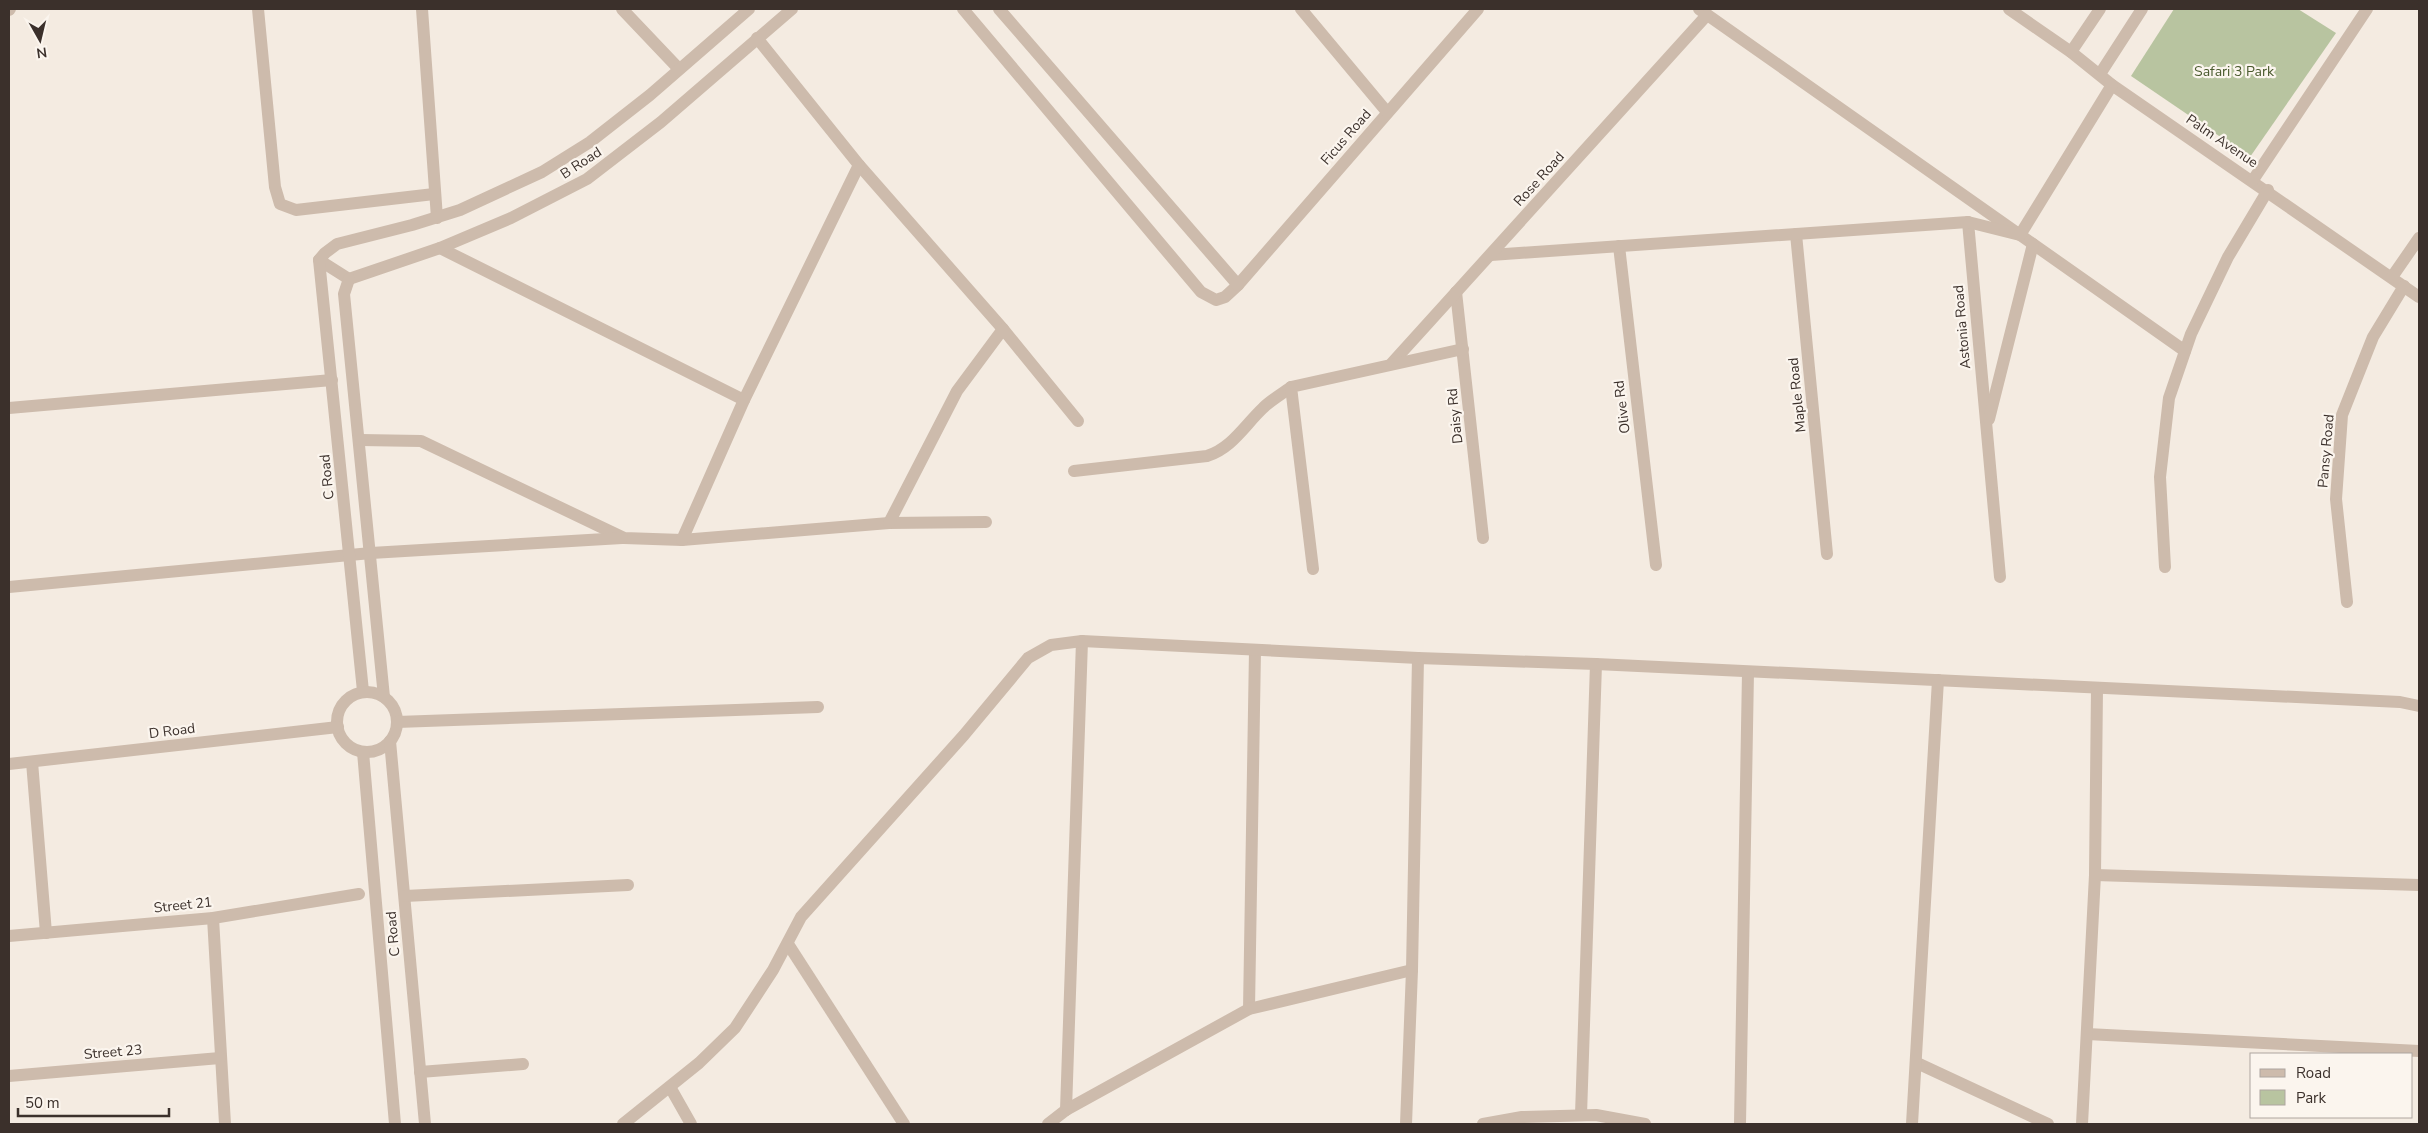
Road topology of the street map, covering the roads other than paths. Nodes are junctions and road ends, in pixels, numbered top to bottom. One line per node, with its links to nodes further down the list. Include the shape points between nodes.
1 (258, 9): 24 (street, via 275,187 280,204 296,210)
2 (422, 9): 24 (street)
3 (622, 9): 17 (street)
4 (749, 9): 17 (street, B Road)
5 (792, 9): 15 (street, B Road)
6 (963, 9): 37 (street, Ficus Road, via 1200,292 1216,300 1225,297)
7 (999, 9): 37 (street)
8 (1301, 9): 20 (street)
9 (1478, 9): 20 (street, Ficus Road)
10 (2009, 9): 16 (street, Palm Avenue)
11 (2100, 9): 16 (street)
12 (2142, 9): 18 (street)
13 (2368, 9): 22 (street)
14 (1703, 12): 28 (street); 33 (street, Rose Road)
15 (757, 38): 21 (street); 32 (street, B Road, via 661,122 587,179 511,218)
16 (2071, 52): 18 (street, Palm Avenue)
17 (679, 69): 25 (street, B Road, via 650,96 568,156 496,195)
18 (2100, 74): 19 (street, Palm Avenue)
19 (2112, 85): 22 (street, Palm Avenue); 28 (street)
20 (1387, 112): 37 (street, Ficus Road)
21 (859, 165): 41 (street); 47 (street)
22 (2253, 180): 23 (street, Palm Avenue)
23 (2268, 190): 35 (street, Palm Avenue); 43 (street, via 2228,257)
24 (434, 194): 25 (street)
25 (437, 218): 34 (street, B Road, via 337,244)
26 (1968, 222): 27 (street); 28 (street); 50 (street, Astonia Road)
27 (1796, 234): 31 (street); 59 (street, Maple Road)
28 (2020, 235): 30 (street)
29 (2419, 238): 35 (street)
30 (2033, 244): 43 (street); 50 (street, Astonia Road)
31 (1619, 246): 33 (street); 61 (street, Olive Rd)
32 (440, 248): 36 (street, B Road); 47 (street)
33 (1491, 255): 39 (street, Rose Road)
34 (319, 260): 36 (street); 45 (street, C Road)
35 (2392, 277): 38 (street, Palm Avenue)
36 (349, 279): 51 (street, via 344,294)
37 (1238, 285)
38 (2404, 286): 40 (street, Palm Avenue); 66 (street, Pansy Road, via 2373,338 2342,416 2336,499)
39 (1456, 292): 42 (street, Daisy Rd); 44 (street, Rose Road)
40 (2419, 297)
41 (1003, 329): 49 (street); 54 (street, via 957,391)
42 (1463, 350): 44 (street); 56 (street, Daisy Rd)
43 (2186, 351): 62 (street, via 2169,398 2160,476)
44 (1392, 363): 46 (street)
45 (332, 380): 48 (street); 60 (street, C Road)
46 (1291, 387): 52 (street, via 1263,408 1219,452); 63 (street)
47 (744, 400): 57 (street)
48 (9, 408)
49 (1078, 421)
50 (1986, 428): 64 (street, Astonia Road)
51 (360, 440): 55 (street, via 421,442); 58 (street)
52 (1074, 471)
53 (986, 522): 54 (street)
54 (889, 523): 57 (street)
55 (624, 538): 57 (street); 58 (street)
56 (1483, 538)
57 (682, 540)
58 (371, 553): 60 (street); 75 (street)
59 (1827, 554)
60 (350, 555): 65 (street); 74 (street, C Road)
61 (1656, 565)
62 (2165, 567)
63 (1313, 569)
64 (2000, 577)
65 (9, 587)
66 (2347, 602)
67 (1082, 641): 68 (street); 92 (street, via 1051,645 1028,658 964,735 801,917); 103 (street)
68 (1255, 650): 69 (street); 94 (street)
69 (1418, 658): 70 (street); 93 (street)
70 (1596, 664): 71 (street); 104 (street)
71 (1748, 672): 72 (street); 115 (street)
72 (1938, 680): 73 (street); 98 (street)
73 (2096, 688): 76 (street, via 2400,702); 84 (street)
74 (363, 692): 75 (street, via 374,692); 79 (street, via 346,699 340,707 336,716)
75 (384, 697): 78 (street, via 396,712)
76 (2419, 706)
77 (818, 707): 78 (street)
78 (397, 722): 80 (street)
79 (338, 727): 81 (street, via 339,736 345,744); 82 (street, D Road)
80 (390, 741): 81 (street, via 373,752); 88 (street, C Road)
81 (363, 752): 106 (street, C Road)
82 (32, 762): 83 (street, D Road); 90 (street)
83 (9, 764)
84 (2095, 875): 86 (street); 95 (street)
85 (628, 885): 88 (street)
86 (2419, 885)
87 (359, 894): 89 (street, Street 21)
88 (405, 896): 100 (street, C Road)
89 (213, 918): 90 (street, Street 21); 97 (street)
90 (46, 933): 91 (street, Street 21)
91 (9, 936)
92 (788, 944): 102 (street, via 735,1028); 110 (street)
93 (1412, 970): 94 (street); 112 (street)
94 (1250, 1009): 103 (street)
95 (2087, 1034): 96 (street); 118 (street)
96 (2419, 1051)
97 (220, 1058): 101 (street, Street 23); 105 (street)
98 (1917, 1063): 116 (street); 117 (street)
99 (523, 1064): 100 (street)
100 (420, 1072): 107 (street, C Road)
101 (9, 1076)
102 (670, 1087): 108 (street); 109 (street)
103 (1066, 1110): 111 (street)
104 (1581, 1115): 113 (street, via 1522,1117); 114 (street, via 1596,1114)
105 (225, 1124)
106 (395, 1124)
107 (425, 1124)
108 (623, 1124)
109 (692, 1124)
110 (904, 1124)
111 (1048, 1124)
112 (1406, 1124)
113 (1483, 1124)
114 (1645, 1124)
115 (1740, 1124)
116 (1912, 1124)
117 (2048, 1124)
118 (2082, 1124)

